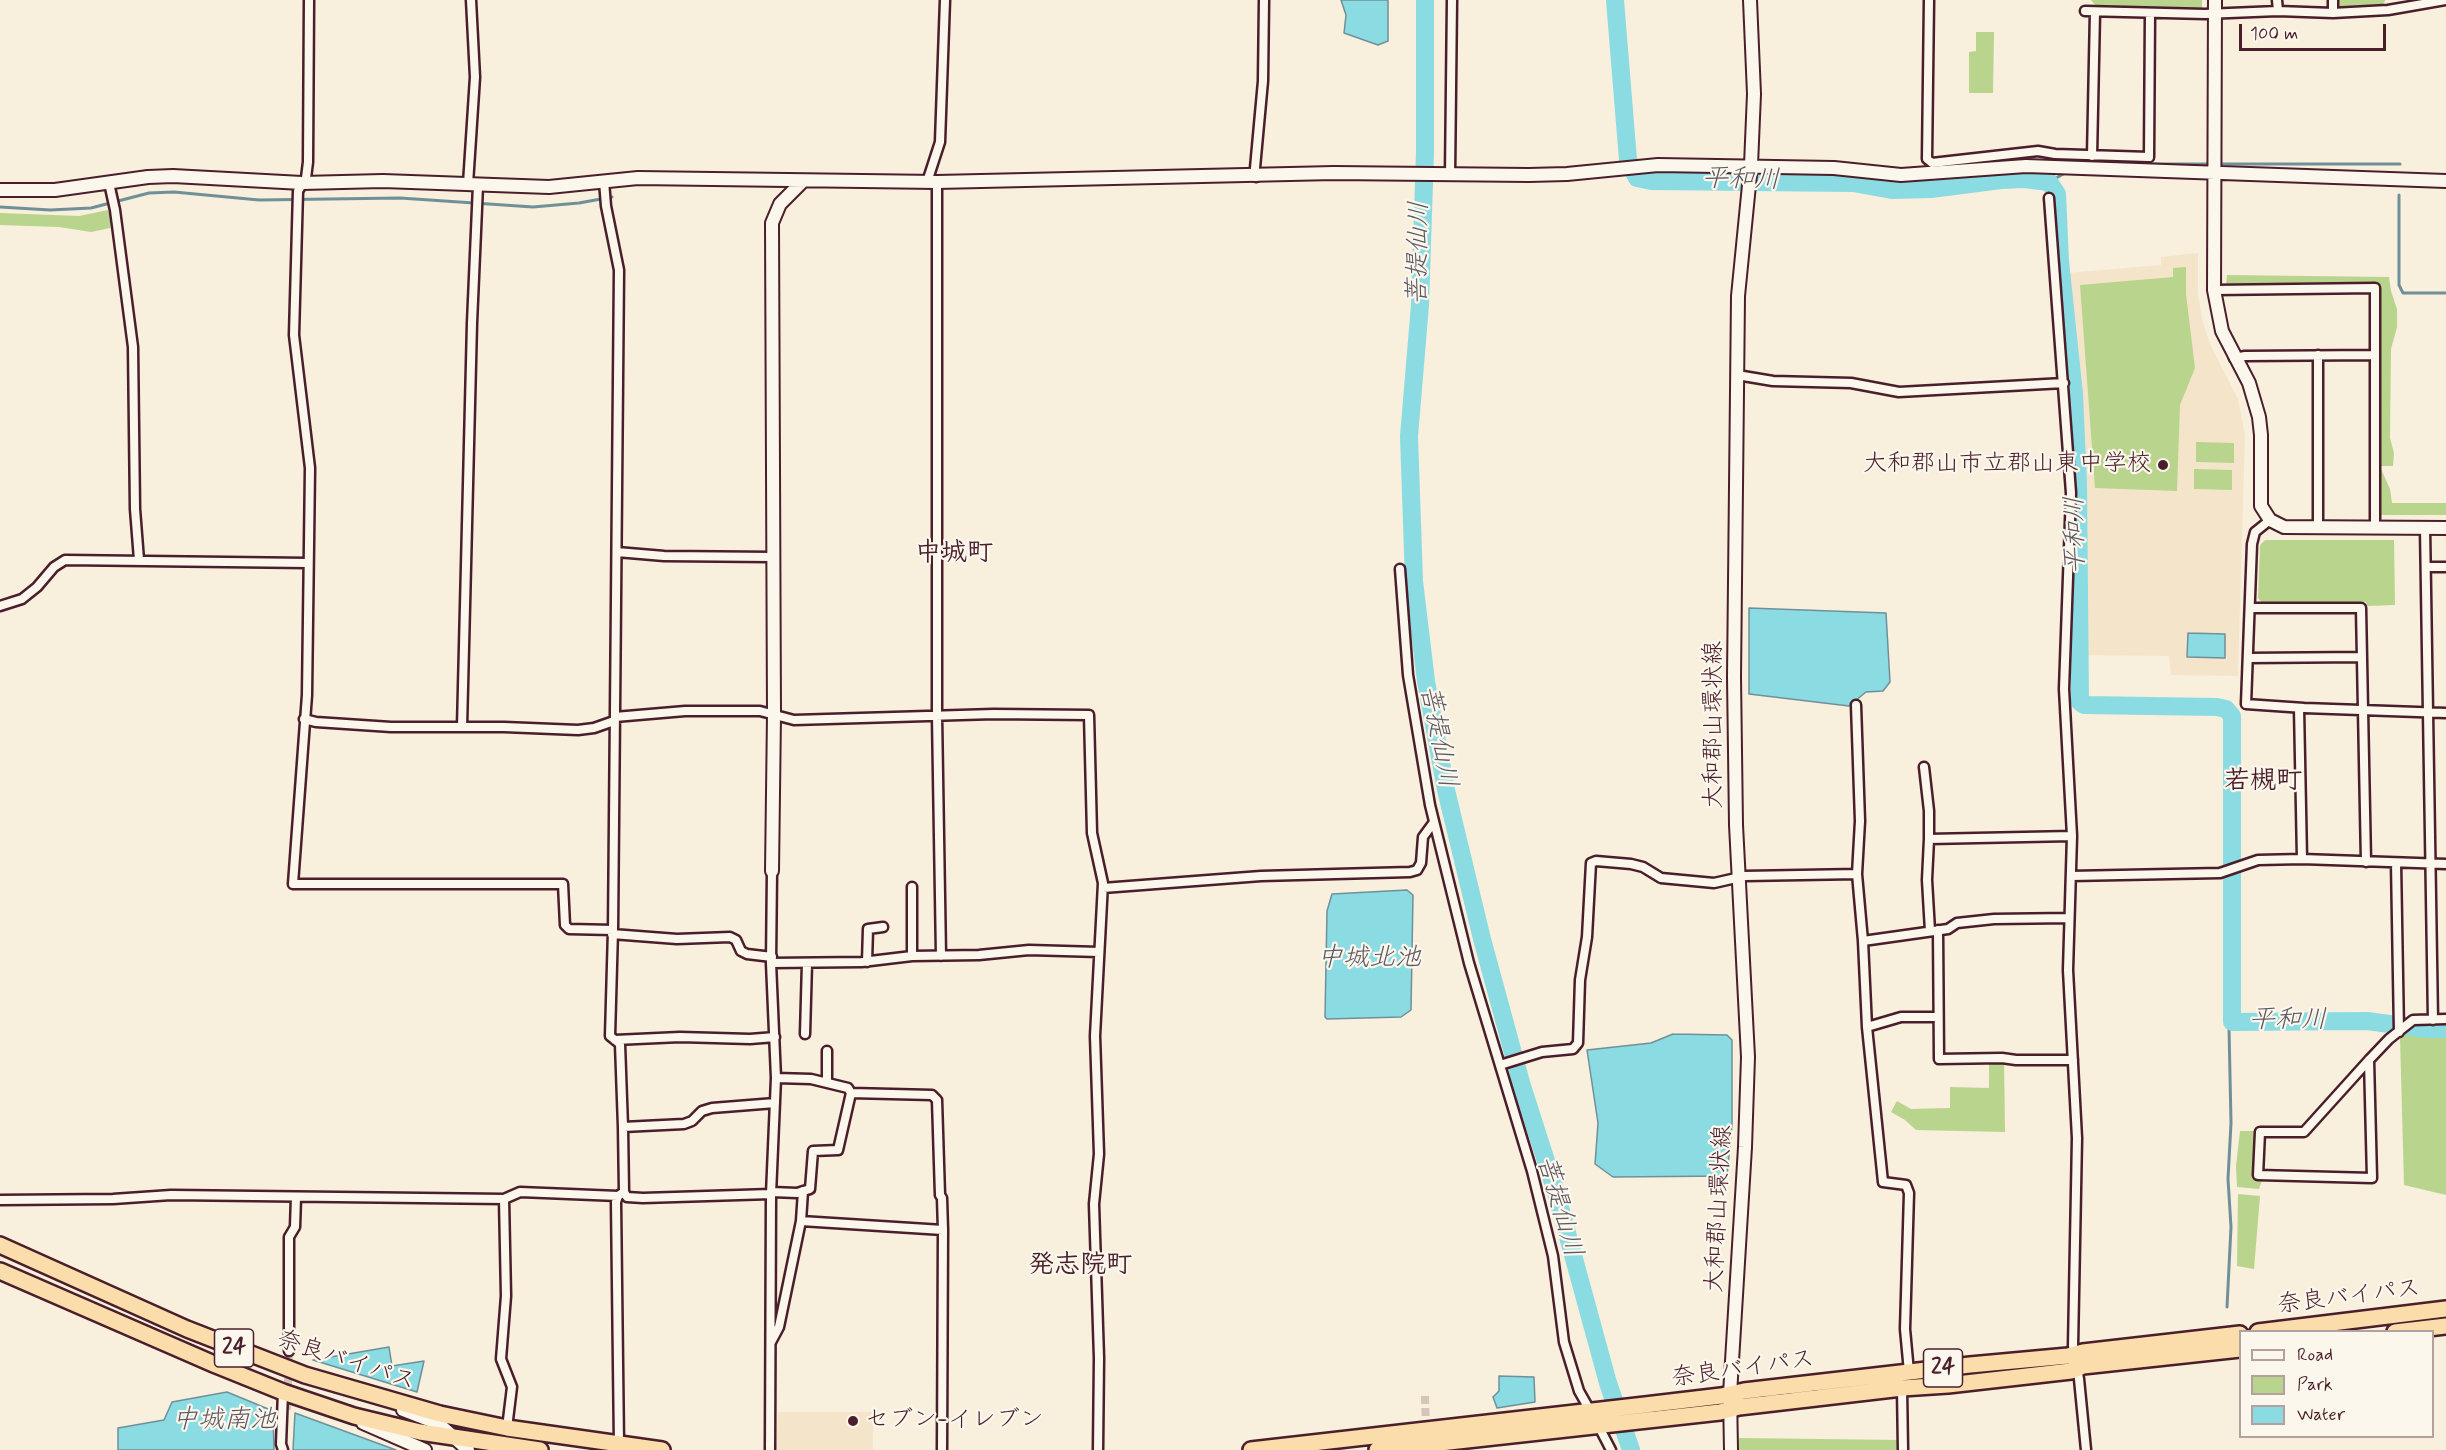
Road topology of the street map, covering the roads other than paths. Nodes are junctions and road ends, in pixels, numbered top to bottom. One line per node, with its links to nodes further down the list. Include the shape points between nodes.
1 (309, 0): 30 (street, via 308,162)
2 (471, 0): 31 (street, via 475,77)
3 (945, 0): 28 (street, via 940,142)
4 (1264, 0): 23 (street)
5 (1452, 0): 22 (street)
6 (1750, 0): 24 (street, 大和郡山環状線, via 1754,94)
7 (1929, 0): 20 (street, via 1927,159 1932,163 2038,151)
8 (2215, 0): 19 (street)
9 (2277, 0): 15 (street)
10 (2333, 0): 18 (street)
11 (2388, 0): 13 (street)
12 (2446, 0): 13 (street)
13 (2388, 10): 18 (street)
14 (2085, 11): 16 (street)
15 (2278, 11): 18 (street); 19 (street)
16 (2096, 12): 17 (street); 20 (street)
17 (2150, 13): 19 (street); 20 (street, via 2149,157)
18 (2333, 13)
19 (2215, 14): 21 (street)
20 (2092, 156)
21 (2214, 173): 24 (street, via 2000,166 1901,175 1834,168); 26 (street); 34 (street)
22 (1448, 175): 23 (street, via 1334,173); 24 (street, via 1595,172 1658,165)
23 (1256, 177): 28 (street)
24 (1750, 178): 38 (street, 大和郡山環状線, via 1739,271)
25 (604, 181): 27 (street, via 648,178); 31 (street, via 549,187); 45 (street, via 619,270)
26 (2446, 181)
27 (802, 182): 28 (street); 46 (street, via 780,204 772,223)
28 (932, 182): 62 (street)
29 (109, 183): 30 (street, via 172,176); 32 (street, via 55,190); 47 (street, via 133,346)
30 (302, 183): 31 (street); 48 (street, via 298,190 294,335 310,468)
31 (473, 185): 65 (street)
32 (0, 190)
33 (2049, 198): 39 (street)
34 (2214, 290): 36 (street, via 2375,288); 37 (street, via 2222,331)
35 (2318, 355): 36 (street); 37 (street); 41 (street)
36 (2375, 355): 42 (street)
37 (2234, 358): 40 (street, via 2249,383 2259,417 2259,501)
38 (1737, 375): 39 (street, via 1773,381 1851,383 1899,392); 78 (street, 大和郡山環状線, via 1734,677)
39 (2064, 383): 68 (street, via 2071,493 2064,689)
40 (2270, 520): 41 (street, via 2284,527); 53 (street, via 2255,532 2252,544)
41 (2318, 527): 42 (street)
42 (2375, 528): 43 (street)
43 (2425, 528): 44 (street); 49 (street)
44 (2446, 528)
45 (617, 552): 46 (street); 64 (street)
46 (773, 557): 61 (street)
47 (139, 560): 48 (street); 52 (street, via 64,560 22,599)
48 (308, 562): 63 (street)
49 (2426, 567): 50 (street); 59 (street)
50 (2446, 567)
51 (1400, 569): 67 (street, via 1408,675)
52 (0, 606)
53 (2250, 608): 54 (street, via 2361,608); 55 (street)
54 (2362, 657): 55 (street); 58 (street)
55 (2249, 658): 57 (street, via 2246,704)
56 (1856, 705): 76 (street, via 1860,821)
57 (2299, 708): 58 (street); 70 (street)
58 (2364, 710): 59 (street); 71 (street)
59 (2428, 712): 60 (street); 73 (street)
60 (2446, 713)
61 (774, 715): 62 (street, via 794,720); 64 (street, via 760,711 685,711); 75 (street)
62 (937, 716): 80 (street, via 1089,715 1092,833); 88 (street)
63 (304, 719): 65 (street, via 391,728); 84 (street, via 293,884 563,884 565,925)
64 (614, 719): 65 (street, via 578,730); 84 (street)
65 (462, 727)
66 (1924, 767): 69 (street)
67 (1434, 822): 80 (street, via 1423,837 1421,863 1410,872 1261,876); 103 (street, via 1474,982)
68 (2072, 836): 69 (street); 77 (street)
69 (1929, 839): 83 (street, via 1927,880)
70 (2302, 859): 71 (street); 77 (street, via 2258,860 2220,873)
71 (2366, 862): 72 (street)
72 (2396, 863): 73 (street); 96 (street)
73 (2431, 864): 74 (street); 94 (street)
74 (2446, 864)
75 (772, 871): 89 (street)
76 (1857, 874): 78 (street); 85 (street)
77 (2071, 876): 81 (street)
78 (1739, 877): 103 (street, via 1714,883 1671,880 1631,864 1591,863 1578,1043 1573,1048 1542,1052); 132 (street, 大和郡山環状線, via 1748,1057)
79 (912, 886): 87 (street)
80 (1103, 888): 86 (street)
81 (2069, 918): 83 (street, via 1994,919); 101 (street)
82 (883, 927): 90 (street, via 868,929)
83 (1934, 930): 85 (street); 92 (street)
84 (613, 932): 89 (street, via 677,939 730,937 741,951); 99 (street, via 610,1036)
85 (1863, 940): 95 (street)
86 (1099, 952): 88 (street, via 1029,950); 145 (street, via 1095,1036 1099,1154 1094,1204)
87 (912, 956): 88 (street); 90 (street)
88 (941, 956)
89 (772, 960): 91 (street); 98 (street)
90 (867, 962): 91 (street)
91 (807, 963): 97 (street)
92 (1938, 1017): 95 (street, via 1901,1017); 101 (street, via 1939,1059)
93 (2446, 1019): 94 (street)
94 (2433, 1020): 96 (street, via 2413,1020)
95 (1867, 1027): 128 (street, via 1883,1182 1906,1185 1909,1193 1905,1329)
96 (2399, 1032): 102 (street)
97 (805, 1034)
98 (775, 1037): 99 (street); 104 (street)
99 (615, 1040): 108 (street, via 620,1044)
100 (827, 1051): 105 (street)
101 (2073, 1060): 127 (street, via 2077,1138 2073,1300)
102 (2369, 1060): 102 (street, via 2304,1132 2260,1132 2258,1175 2372,1178)
103 (1502, 1065): 135 (street, via 1553,1256 1564,1342 1579,1391)
104 (776, 1078): 105 (street); 107 (street)
105 (826, 1082): 106 (street, via 848,1088)
106 (851, 1093): 109 (street, via 838,1150 813,1151 810,1189); 116 (street, via 932,1095 937,1100)
107 (775, 1103): 108 (street, via 712,1108 684,1124); 110 (street)
108 (623, 1127): 111 (street)
109 (803, 1191): 110 (street); 115 (street)
110 (771, 1193): 111 (street, via 643,1198); 124 (street)
111 (621, 1194): 113 (street, via 520,1192); 138 (street, via 616,1202)
112 (296, 1197): 113 (street); 114 (street, via 171,1195); 126 (street, via 295,1227 289,1237)
113 (504, 1199): 136 (street, via 506,1296 501,1359 512,1387)
114 (0, 1200)
115 (801, 1221): 116 (street); 124 (street, via 779,1327)
116 (943, 1230): 144 (street)
117 (0, 1245): 131 (highway, 奈良バイパス / 24, via 187,1329 305,1375)
118 (0, 1271): 130 (highway, 奈良バイパス / 24)
119 (2446, 1309): 121 (highway, 奈良バイパス)
120 (2446, 1326): 122 (highway, 奈良バイパス)
121 (2274, 1330)
122 (2412, 1330)
123 (2239, 1334): 127 (highway, 奈良バイパス / 24)
124 (770, 1344): 143 (street)
125 (2239, 1349): 127 (highway, 奈良バイパス / 24)
126 (288, 1351)
127 (2076, 1361): 128 (highway, 奈良バイパス / 24); 129 (highway, 奈良バイパス / 24, via 1948,1385); 151 (street)
128 (1909, 1372): 132 (highway, 奈良バイパス / 24)
129 (1902, 1388): 132 (highway, 奈良バイパス / 24); 150 (street)
130 (283, 1392): 134 (highway, 奈良バイパス / 24); 139 (street)
131 (361, 1392): 136 (highway, 奈良バイパス / 24); 137 (street, via 439,1424)
132 (1730, 1401): 135 (highway, 奈良バイパス / 24); 149 (street, 大和郡山環状線)
133 (287, 1410): 139 (street)
134 (354, 1416): 137 (highway, 奈良バイパス / 24); 140 (street)
135 (1598, 1417): 146 (highway, 奈良バイパス / 24); 147 (highway, 奈良バイパス / 24); 148 (street)
136 (507, 1428): 138 (highway, 奈良バイパス / 24)
137 (463, 1444): 141 (highway, 奈良バイパス / 24)
138 (619, 1445): 142 (highway, 奈良バイパス / 24)
139 (284, 1450)
140 (425, 1450)
141 (540, 1450)
142 (662, 1450)
143 (770, 1450)
144 (942, 1450)
145 (1098, 1450)
146 (1251, 1450)
147 (1377, 1450)
148 (1611, 1450)
149 (1731, 1450)
150 (1904, 1450)
151 (2086, 1450)

